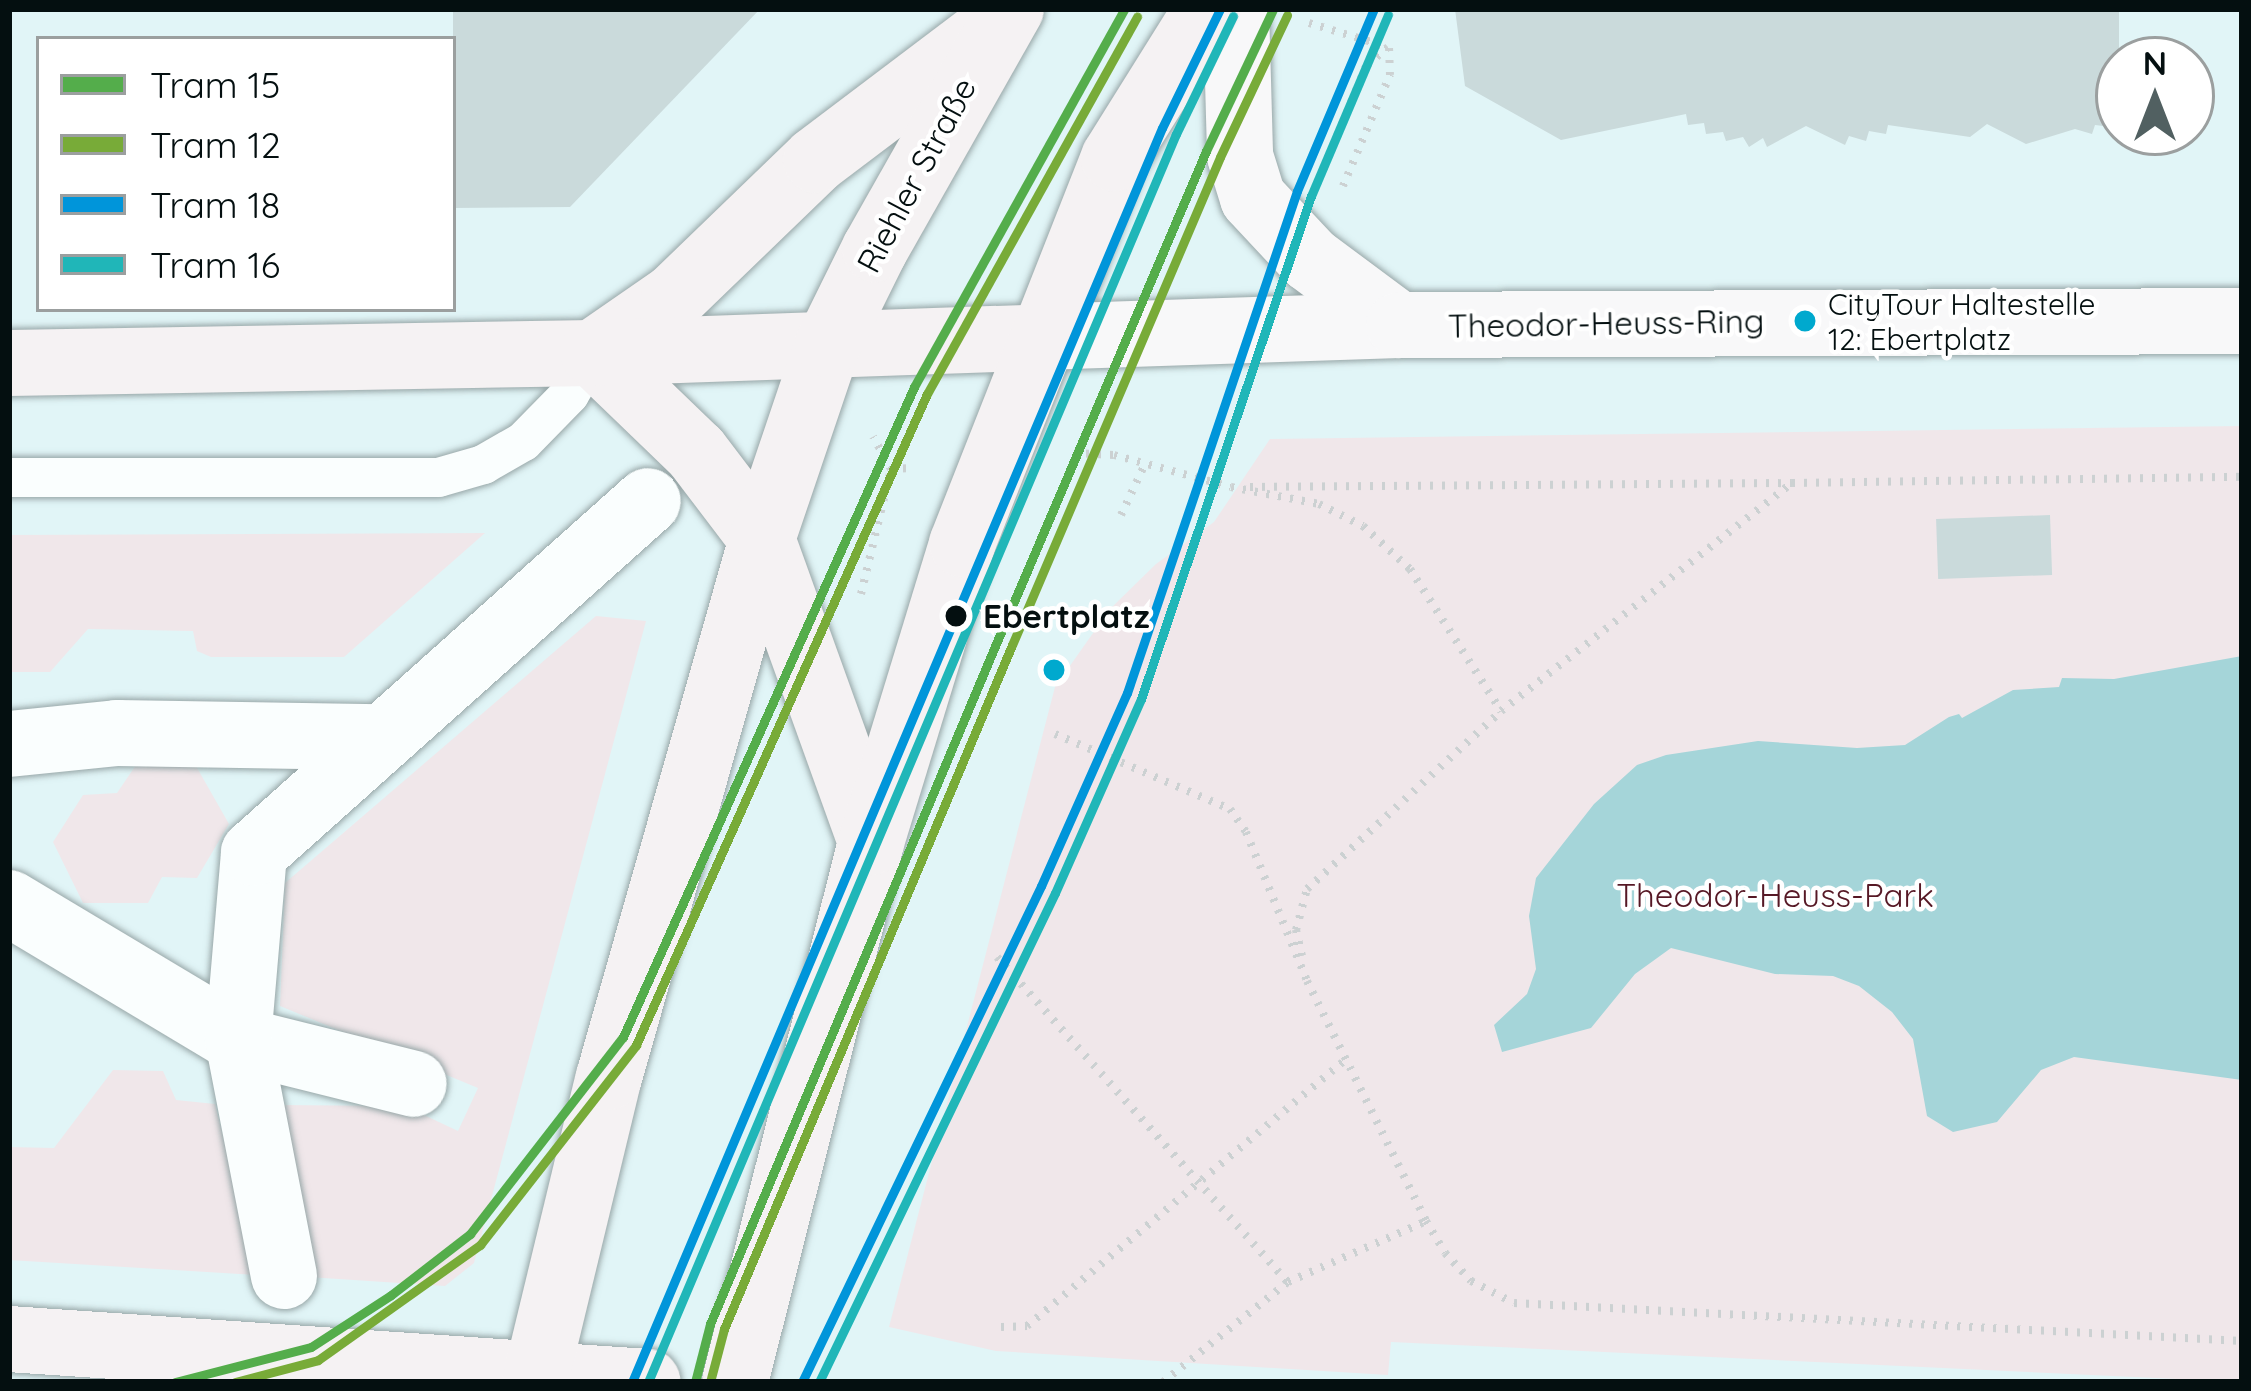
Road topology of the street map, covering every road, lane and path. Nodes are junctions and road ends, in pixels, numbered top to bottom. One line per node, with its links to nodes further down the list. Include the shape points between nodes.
1 (1208, 9): 10 (main road, via 1114,158)
2 (1236, 9): 9 (main road, via 1240,156 1253,197 1310,259)
3 (1005, 15): 11 (main road, Riehler Straße); 12 (main road, via 816,160 674,297)
4 (1303, 22): 5 (path)
5 (1388, 47): 6 (path, via 1366,66); 7 (path, via 1390,75)
6 (1314, 191)
7 (1336, 200)
8 (2242, 321): 9 (main road, Theodor-Heuss-Ring)
9 (1399, 325): 10 (main road, Theodor-Heuss-Ring)
10 (1041, 337): 11 (main road); 14 (main road)
11 (827, 344): 12 (main road); 23 (main road)
12 (592, 353): 13 (main road); 17 (lane, via 569,394 524,441 438,477); 23 (main road, via 696,452)
13 (9, 363)
14 (998, 448): 15 (path); 29 (main road)
15 (1144, 464): 20 (path); 22 (path)
16 (891, 469): 24 (path)
17 (9, 477)
18 (2242, 477): 19 (path)
19 (1792, 483): 20 (path); 25 (path)
20 (1231, 487): 25 (path, via 1319,504 1363,526 1410,569)
21 (648, 501): 27 (street)
22 (1121, 515)
23 (762, 538): 29 (main road); 43 (main road, via 609,1076)
24 (862, 612)
25 (1501, 711): 32 (path, via 1307,889 1296,930)
26 (1055, 734): 32 (path, via 1230,809)
27 (380, 737): 28 (street, via 117,733); 33 (street, via 254,853)
28 (9, 744)
29 (871, 842): 45 (main road)
30 (9, 903): 33 (street)
31 (997, 957): 36 (path)
32 (1307, 981): 34 (path)
33 (238, 1040): 35 (street); 38 (street)
34 (1347, 1058): 36 (path); 37 (path)
35 (414, 1084)
36 (1201, 1185): 39 (path); 40 (path, via 1027,1326)
37 (1426, 1221): 39 (path); 42 (path, via 1472,1281 1514,1303)
38 (284, 1276)
39 (1288, 1282): 46 (path)
40 (1001, 1328)
41 (9, 1339): 43 (main road)
42 (2242, 1341)
43 (536, 1377): 44 (main road)
44 (648, 1382)
45 (735, 1382)
46 (1163, 1382)

